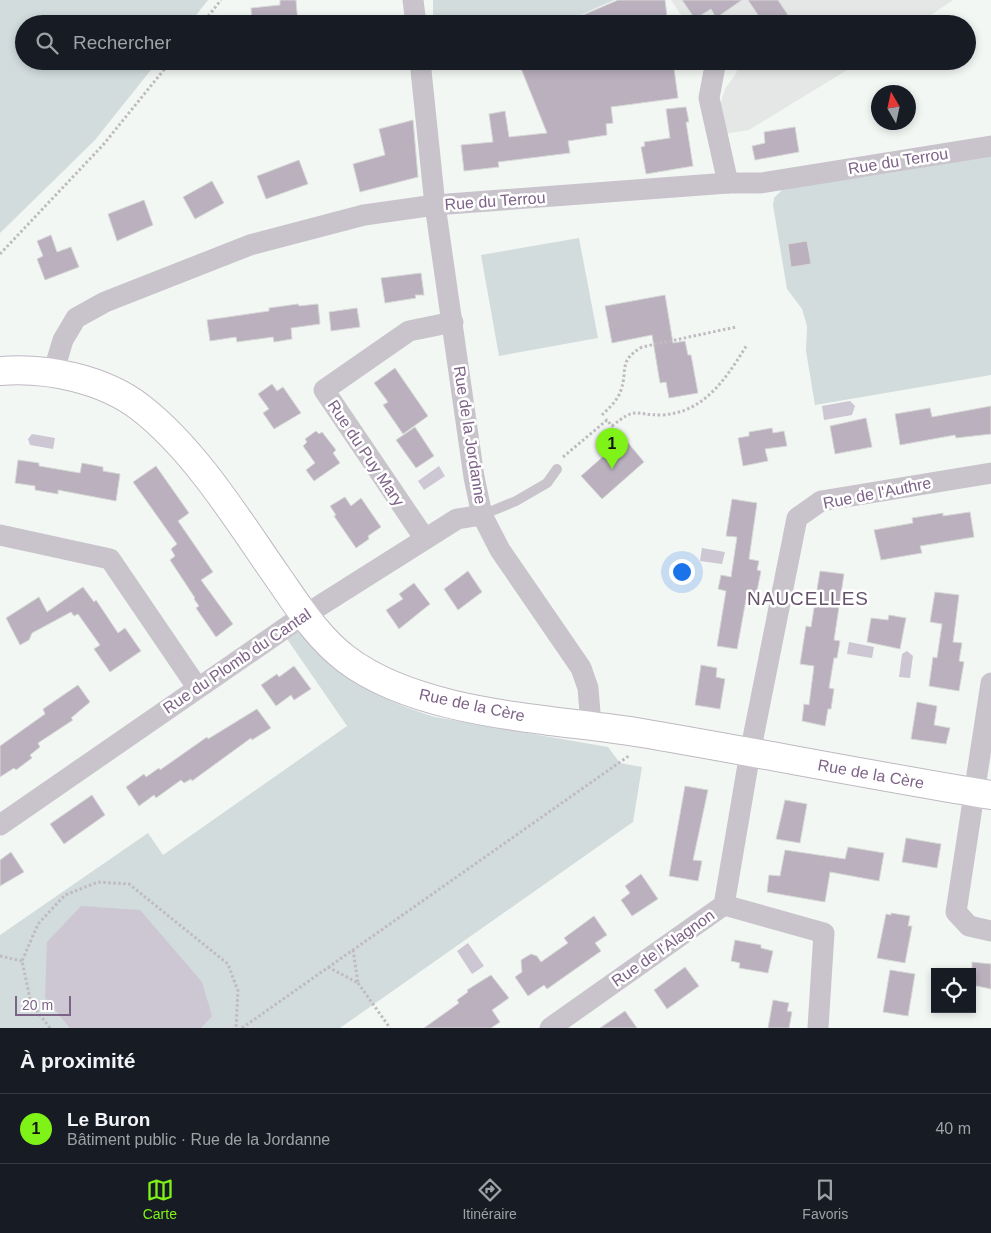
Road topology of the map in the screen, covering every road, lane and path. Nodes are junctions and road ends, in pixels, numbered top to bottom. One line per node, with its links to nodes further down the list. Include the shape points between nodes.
1 (221, 0): 3 (path)
2 (414, 0): 4 (street)
3 (209, 15)
4 (415, 15)
5 (164, 70): 11 (path, via 103,145)
6 (421, 70): 10 (street, Rue de la Jordanne)
7 (713, 70): 9 (street, via 709,98)
8 (991, 146): 9 (street, Rue du Terrou, via 761,183)
9 (728, 183): 10 (street, Rue du Terrou)
10 (435, 205): 12 (street, Rue de la Jordanne); 16 (street, Rue du Terrou, via 364,215 250,245 104,302 76,318 63,340)
11 (0, 254)
12 (453, 322): 20 (street, Rue de la Jordanne); 22 (street, Rue du Puy Mary, via 409,332 324,390)
13 (736, 327): 17 (path, via 634,352 624,366 620,394)
14 (748, 345): 18 (path, via 707,399 672,413 633,412 612,426 607,420 557,463)
15 (0, 371): 16 (street, Rue de la Cère)
16 (53, 373): 23 (street, Rue de la Cère, via 99,385 139,407 184,448)
17 (602, 415)
18 (557, 469): 20 (lane, via 547,483)
19 (991, 473): 28 (street, Rue de l'Authre, via 821,501 797,518)
20 (482, 515): 22 (street, Rue du Plomb du Cantal, via 457,519); 26 (street, Rue de la Jordanne, via 500,550 581,668 588,688)
21 (0, 535): 25 (street, via 110,559)
22 (425, 539): 23 (street, Rue du Plomb du Cantal)
23 (304, 615): 25 (street, Rue du Plomb du Cantal); 26 (street, Rue de la Cère, via 346,659 382,681 426,698 481,710)
24 (991, 683): 29 (street)
25 (197, 687): 30 (street, Rue du Plomb du Cantal)
26 (590, 725): 27 (street, Rue de la Cère)
27 (641, 733): 28 (street, Rue de la Cère); 33 (path, via 634,752)
28 (750, 753): 29 (street, Rue de la Cère); 31 (street, Rue de l'Alagnon)
29 (982, 793): 32 (street, via 956,912 969,926)
30 (0, 825)
31 (724, 905): 42 (street, Rue de l'Alagnon); 43 (street, via 824,933)
32 (991, 931)
33 (353, 950): 36 (path); 37 (path)
34 (0, 956): 35 (path)
35 (22, 961): 38 (path, via 31,1003); 39 (path, via 38,924 65,895 98,882 129,884 228,964 238,991)
36 (328, 967): 37 (path); 40 (path)
37 (358, 983): 41 (path)
38 (50, 1028)
39 (236, 1028)
40 (242, 1028)
41 (390, 1028)
42 (550, 1028)
43 (818, 1028)

